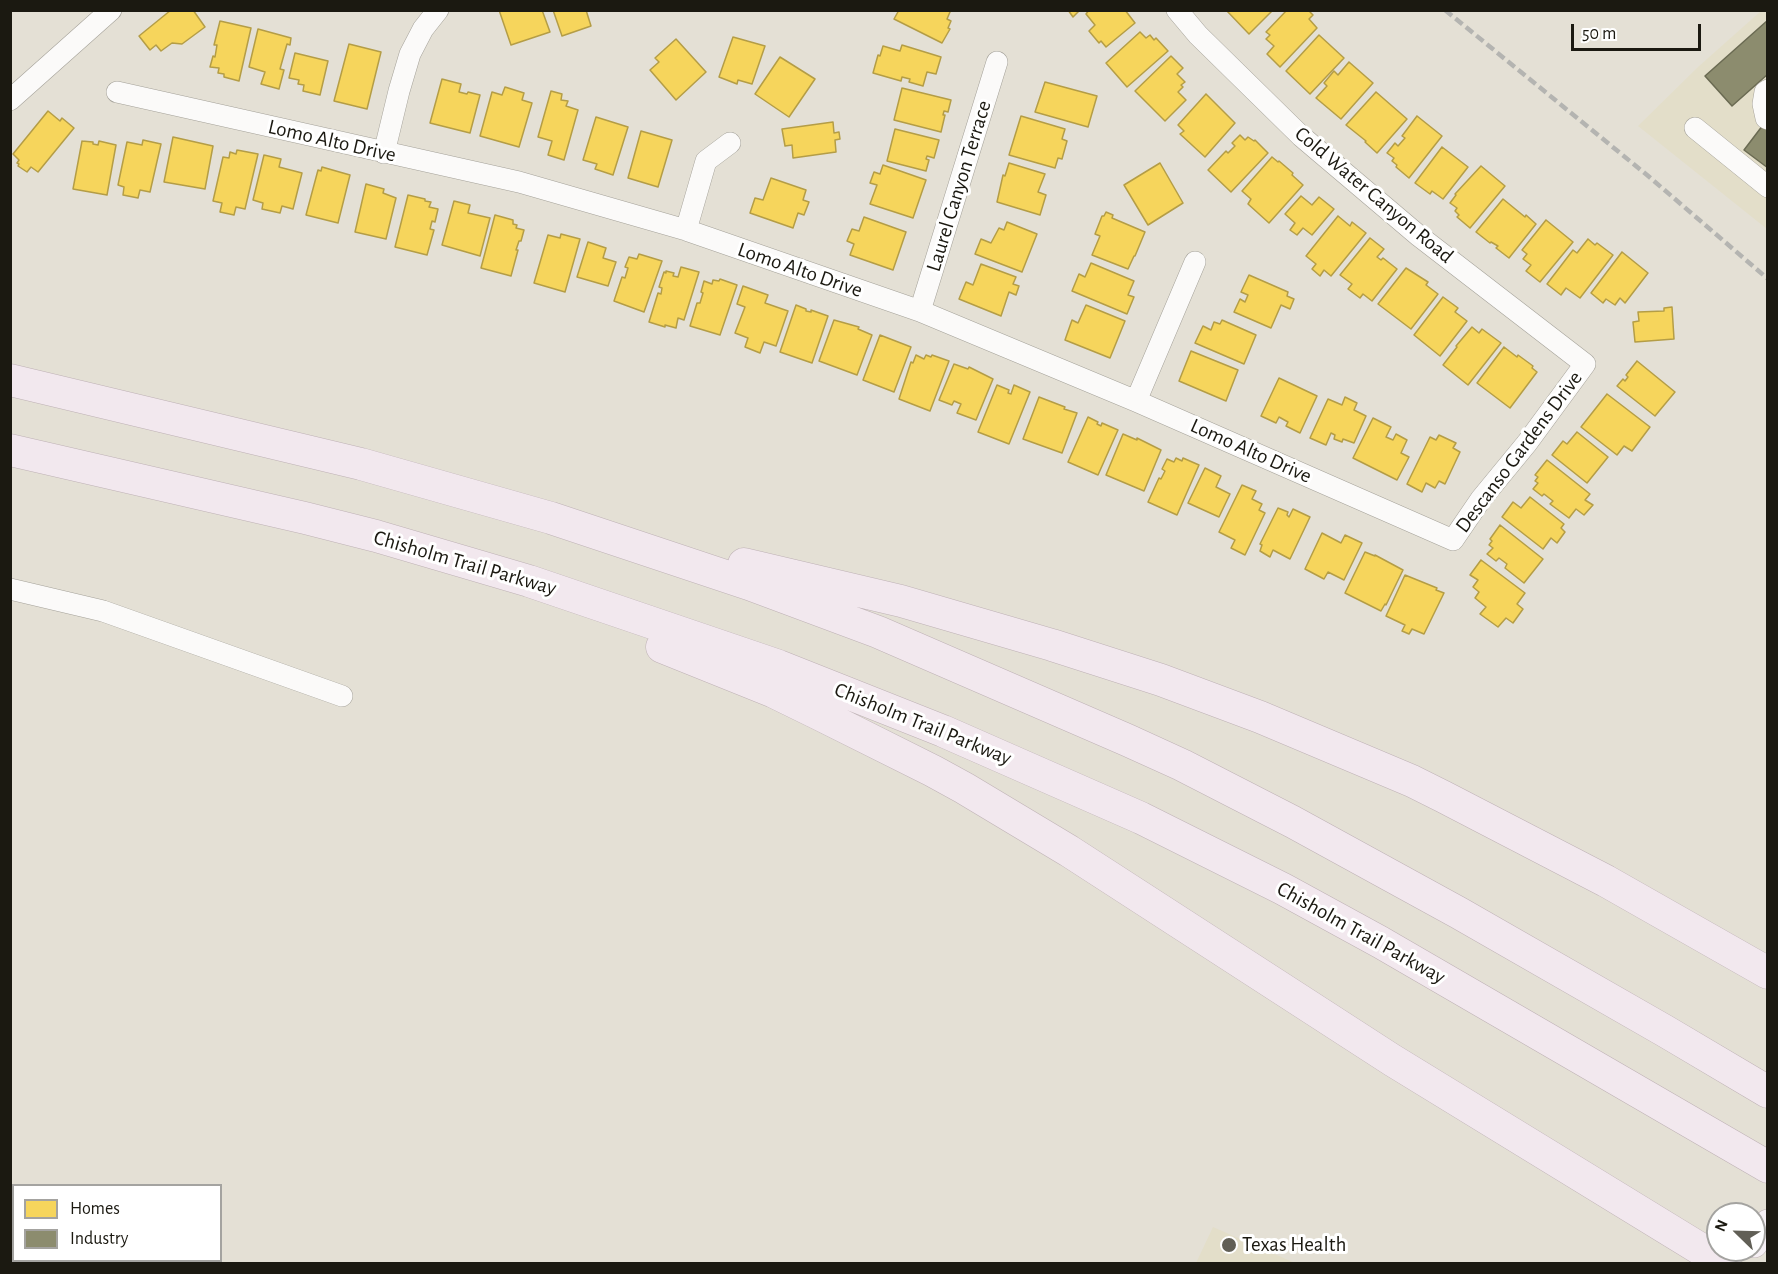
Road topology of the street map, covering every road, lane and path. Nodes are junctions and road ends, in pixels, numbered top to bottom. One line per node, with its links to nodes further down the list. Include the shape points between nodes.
1 (111, 10): 7 (street)
2 (438, 10): 11 (street, via 410,54)
3 (1177, 10): 16 (street, Cold Water Canyon Road, via 1301,136 1419,237)
4 (997, 62): 15 (street, Laurel Canyon Terrace)
5 (1767, 90): 8 (street, via 1763,104)
6 (117, 92): 11 (street, Lomo Alto Drive)
7 (10, 100)
8 (1767, 119)
9 (1695, 128): 12 (street)
10 (730, 143): 13 (street, via 706,161)
11 (384, 153): 13 (street, Lomo Alto Drive, via 519,182)
12 (1767, 188)
13 (686, 230): 15 (street, Lomo Alto Drive)
14 (1195, 262): 18 (street)
15 (920, 311): 18 (street, Lomo Alto Drive)
16 (1585, 364): 22 (street, Descanso Gardens Drive)
17 (10, 380): 20 (highway, via 361,464)
18 (1136, 401): 22 (street, Lomo Alto Drive)
19 (10, 450): 21 (highway, Chisholm Trail Parkway)
20 (551, 518): 25 (highway, via 901,601 1052,645 1230,705 1444,797 1606,881); 26 (highway, via 867,628 1182,765 1383,871)
21 (376, 536): 27 (highway, Chisholm Trail Parkway, via 572,595 779,666 944,731 1101,800 1334,917); 28 (highway, via 774,692 933,771 1062,846 1392,1060)
22 (1452, 540)
23 (10, 589): 24 (street, via 103,611)
24 (342, 696)
25 (1767, 973)
26 (1767, 1092)
27 (1767, 1167)
28 (1706, 1234)

